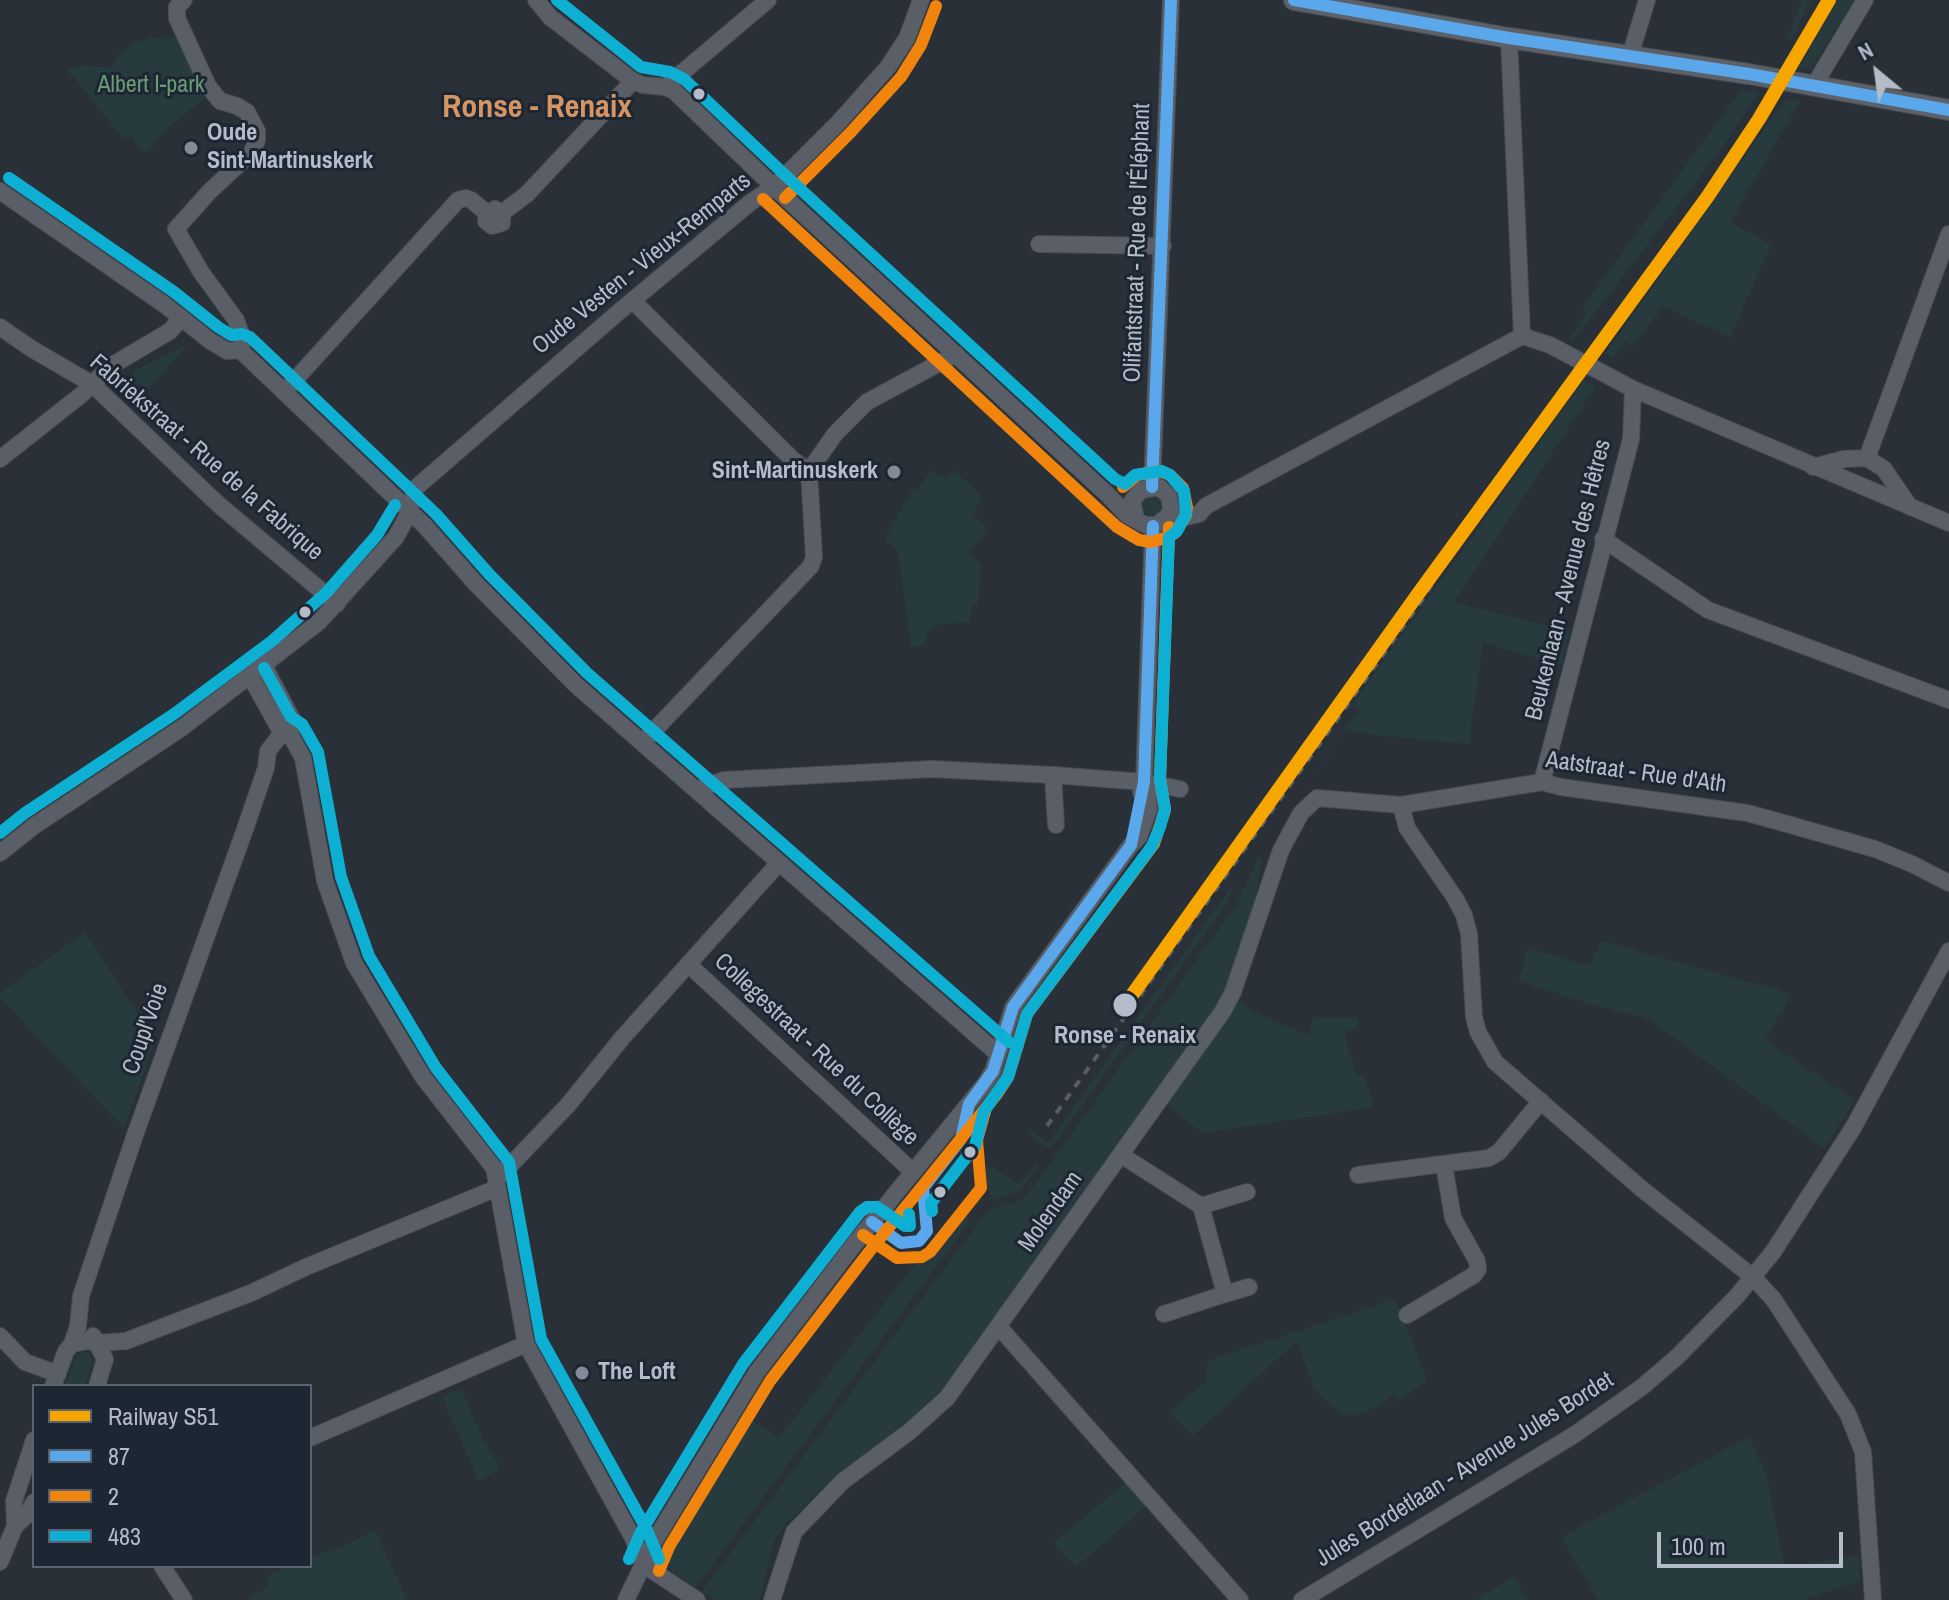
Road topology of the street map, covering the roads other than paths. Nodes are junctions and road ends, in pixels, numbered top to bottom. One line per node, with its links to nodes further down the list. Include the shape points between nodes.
1 (536, 0): 12 (street, via 550,17)
2 (768, 0): 13 (street)
3 (921, 0): 16 (street, Oude Vesten - Vieux-Remparts, via 907,38 888,67)
4 (1171, 0): 20 (street, Olifantstraat - Rue de l'Éléphant)
5 (1294, 0): 8 (main road)
6 (1647, 0): 11 (street)
7 (1865, 0): 14 (street)
8 (1358, 5): 10 (main road)
9 (180, 6): 25 (street, via 214,95 244,110 257,131 252,152 176,229 236,320 243,339)
10 (1509, 38): 11 (main road); 24 (street)
11 (1630, 56): 14 (main road)
12 (633, 81): 13 (street); 29 (street, via 527,194 494,213 469,199 454,204)
13 (665, 87): 16 (street)
14 (1813, 87): 15 (main road)
15 (1949, 110)
16 (774, 187): 21 (street, Oude Vesten - Vieux-Remparts); 26 (street)
17 (0, 191): 22 (street)
18 (1949, 234): 30 (street)
19 (1039, 244): 20 (street)
20 (1163, 246): 34 (street, Olifantstraat - Rue de l'Éléphant)
21 (633, 301): 33 (street); 40 (street, Oude Vesten - Vieux-Remparts, via 419,485)
22 (177, 315): 25 (street, via 224,349); 27 (street, via 167,334 117,361)
23 (0, 327): 27 (street, Fabriekstraat - Rue de la Fabrique)
24 (1522, 336): 28 (street); 38 (street)
25 (240, 350): 29 (street)
26 (956, 354): 33 (street, via 867,402); 35 (street)
27 (92, 384): 31 (street); 45 (street, Fabriekstraat - Rue de la Fabrique, via 196,484)
28 (1633, 389): 32 (street); 44 (street, Beukenlaan - Avenue des Hêtres, via 1631,439)
29 (284, 392): 40 (street)
30 (1867, 458): 32 (street); 39 (street, via 1884,469)
31 (0, 459)
32 (1813, 467): 39 (street)
33 (809, 471): 50 (street, via 811,566)
34 (1152, 487): 36 (street); 37 (street, via 1165,492)
35 (1108, 495): 36 (street); 41 (street)
36 (1132, 501): 41 (street)
37 (1170, 501): 38 (street); 43 (street, via 1171,509)
38 (1204, 507): 43 (street, via 1199,514)
39 (1911, 508): 42 (street)
40 (409, 513): 45 (street, Oude Vesten - Vieux-Remparts, via 390,545); 50 (street, via 548,658)
41 (1136, 518): 43 (street, via 1145,525)
42 (1949, 523)
43 (1158, 524): 52 (street)
44 (1603, 539): 48 (street, via 1708,610); 53 (street, Beukenlaan - Avenue des Hêtres)
45 (337, 604): 46 (street, Oude Vesten - Vieux-Remparts)
46 (264, 666): 47 (street, Oude Vesten - Vieux-Remparts); 49 (street, via 293,721)
47 (250, 676): 49 (street, via 280,730); 59 (street, Oude Vesten - Vieux-Remparts)
48 (1949, 700)
49 (294, 740): 70 (street, via 306,769 325,881 350,956 406,1052 491,1162); 76 (street, Coupl'Voie, via 266,768 139,1121)
50 (643, 742): 55 (street)
51 (1053, 775): 52 (street); 55 (street, via 932,769 724,780); 58 (street)
52 (1144, 782): 54 (street); 64 (street, via 1149,809 1139,837 1013,1007)
53 (1542, 782): 57 (street, Aatstraat - Rue d'Ath); 61 (street, Aatstraat - Rue d'Ath, via 1747,813 1875,849)
54 (1180, 789)
55 (696, 790): 60 (street)
56 (1308, 805): 57 (street, Aatstraat - Rue d'Ath, via 1323,797); 66 (street, Molendam, via 1281,850 1223,1011)
57 (1401, 805): 65 (street, via 1407,828 1464,915 1478,1032 1495,1062)
58 (1056, 825)
59 (0, 853)
60 (778, 864): 63 (street); 64 (street)
61 (1949, 883)
62 (1949, 951): 73 (street, Jules Bordetlaan - Avenue Jules Bordet, via 1853,1128)
63 (688, 964): 68 (street, Collegestraat - Rue du Collège); 70 (street)
64 (998, 1054): 68 (street, via 985,1084)
65 (1541, 1101): 67 (street, via 1499,1152); 73 (street)
66 (1121, 1155): 72 (street); 79 (street, Molendam)
67 (1444, 1165): 69 (street); 78 (street, via 1453,1218 1478,1269)
68 (912, 1171): 91 (street, via 757,1372)
69 (1358, 1175)
70 (497, 1184): 81 (street, via 251,1293 126,1341); 83 (street)
71 (1247, 1192): 72 (street)
72 (1201, 1206): 75 (street)
73 (1753, 1277): 98 (street, Jules Bordetlaan - Avenue Jules Bordet, via 1642,1387 1574,1435); 99 (street, via 1774,1300 1856,1431 1863,1452)
74 (1249, 1287): 75 (street)
75 (1225, 1294): 77 (street)
76 (80, 1307): 81 (street); 82 (street, Coupl'Voie)
77 (1164, 1314)
78 (1407, 1315)
79 (999, 1327): 96 (street, Molendam, via 947,1398 843,1481 794,1532); 97 (street)
80 (0, 1336): 84 (street, via 25,1362)
81 (97, 1343): 82 (street); 85 (street, via 105,1359)
82 (72, 1344): 84 (street, Coupl'Voie)
83 (526, 1344): 86 (street); 91 (street)
84 (56, 1380)
85 (98, 1384)
86 (312, 1437)
87 (32, 1446): 89 (street, via 14,1501)
88 (32, 1506): 89 (street)
89 (15, 1526): 90 (street)
90 (0, 1562)
91 (644, 1565): 94 (street); 95 (street)
92 (163, 1568): 93 (street)
93 (184, 1600)
94 (626, 1600)
95 (697, 1600)
96 (772, 1600)
97 (1240, 1600)
98 (1302, 1600)
99 (1873, 1600)

